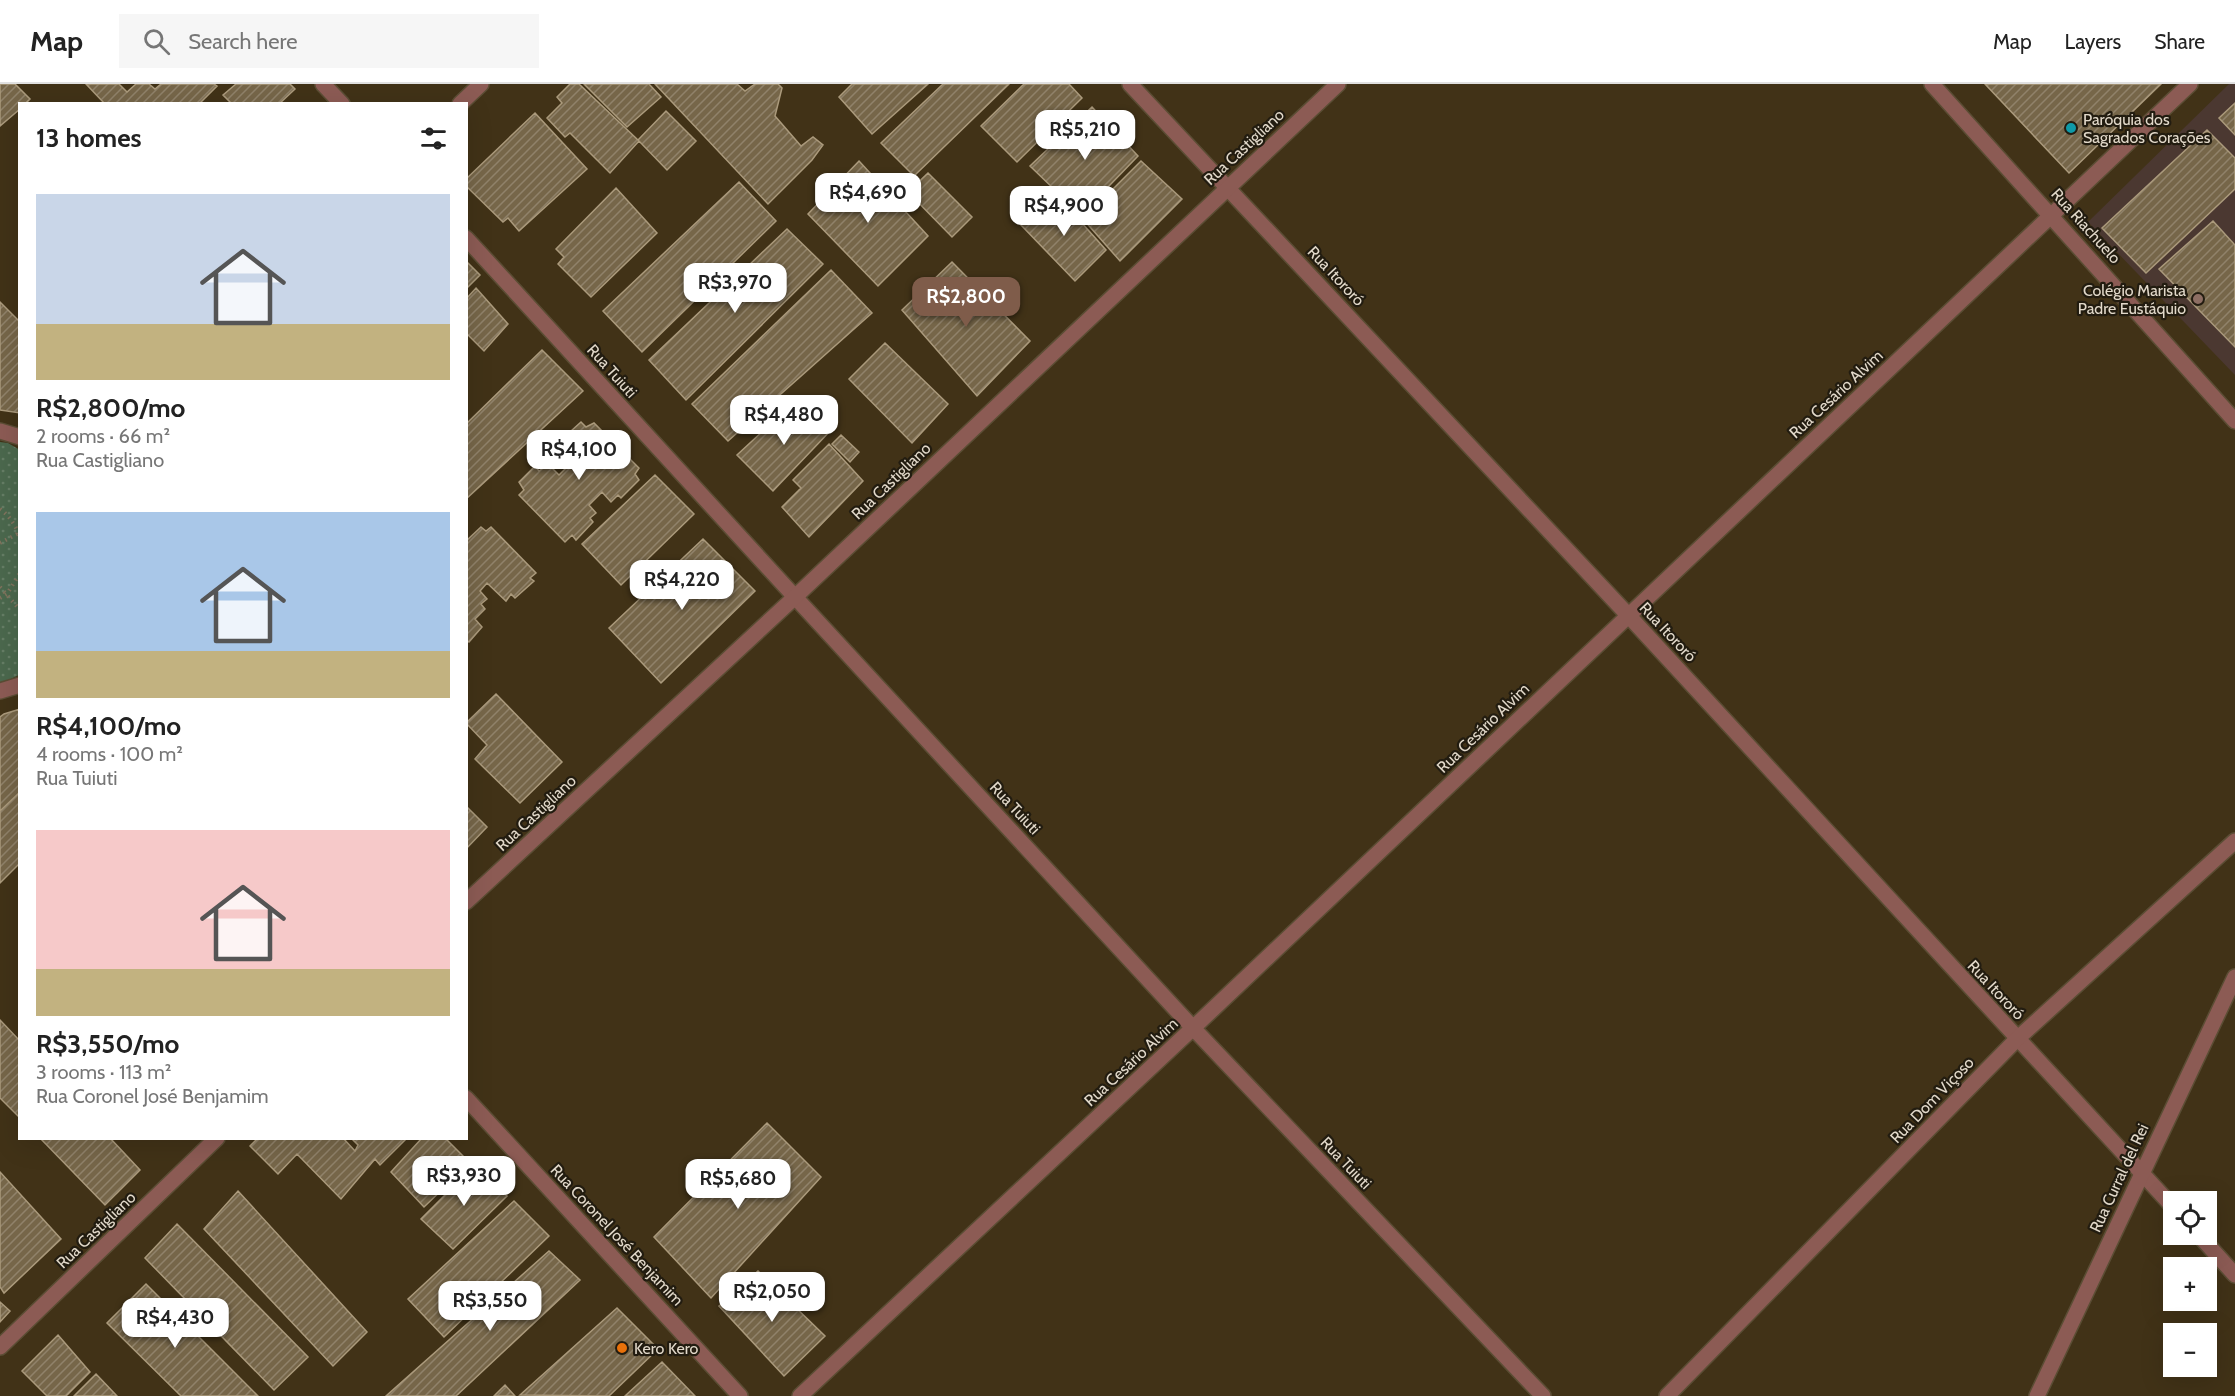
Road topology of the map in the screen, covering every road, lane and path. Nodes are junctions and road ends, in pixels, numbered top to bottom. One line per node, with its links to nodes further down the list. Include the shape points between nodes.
1 (323, 84): 7 (street)
2 (481, 84): 8 (street)
3 (1130, 84): 9 (street, Rua Itororó)
4 (1338, 84): 9 (street, Rua Castigliano)
5 (1932, 84): 10 (street, Rua Riachuelo)
6 (2190, 84): 10 (street, Rua Cesário Alvim)
7 (340, 102)
8 (462, 102)
9 (1227, 187): 22 (street, Rua Castigliano); 25 (street, Rua Itororó)
10 (2052, 215): 12 (street, Rua Riachuelo); 25 (street, Rua Cesário Alvim)
11 (468, 240): 22 (street, Rua Tuiuti)
12 (2235, 421)
13 (0, 431): 14 (street)
14 (18, 437)
15 (0, 509): 16 (path)
16 (18, 532)
17 (18, 534): 18 (path)
18 (0, 543)
19 (18, 576): 21 (path)
20 (0, 587): 21 (path)
21 (7, 594): 23 (path); 24 (path)
22 (795, 597): 29 (street, Rua Castigliano); 31 (street, Rua Tuiuti)
23 (0, 598)
24 (18, 608)
25 (1628, 615): 31 (street, Rua Cesário Alvim); 32 (street, Rua Itororó)
26 (18, 686): 27 (street)
27 (0, 691)
28 (2235, 841): 32 (street, Rua Dom Viçoso)
29 (468, 900)
30 (2235, 977): 35 (street, Rua Curral del Rei)
31 (1194, 1028): 41 (street, Rua Cesário Alvim); 42 (street, Rua Tuiuti)
32 (2017, 1039): 35 (street, Rua Itororó); 43 (street, Rua Dom Viçoso)
33 (468, 1100): 40 (street, Rua Coronel José Benjamim)
34 (215, 1140): 39 (street, Rua Castigliano)
35 (2141, 1173): 36 (street, Rua Itororó); 44 (street, Rua Curral del Rei)
36 (2163, 1196)
37 (2208, 1245): 38 (street)
38 (2235, 1275)
39 (0, 1347)
40 (741, 1396)
41 (800, 1396)
42 (1544, 1396)
43 (1667, 1396)
44 (2037, 1396)

